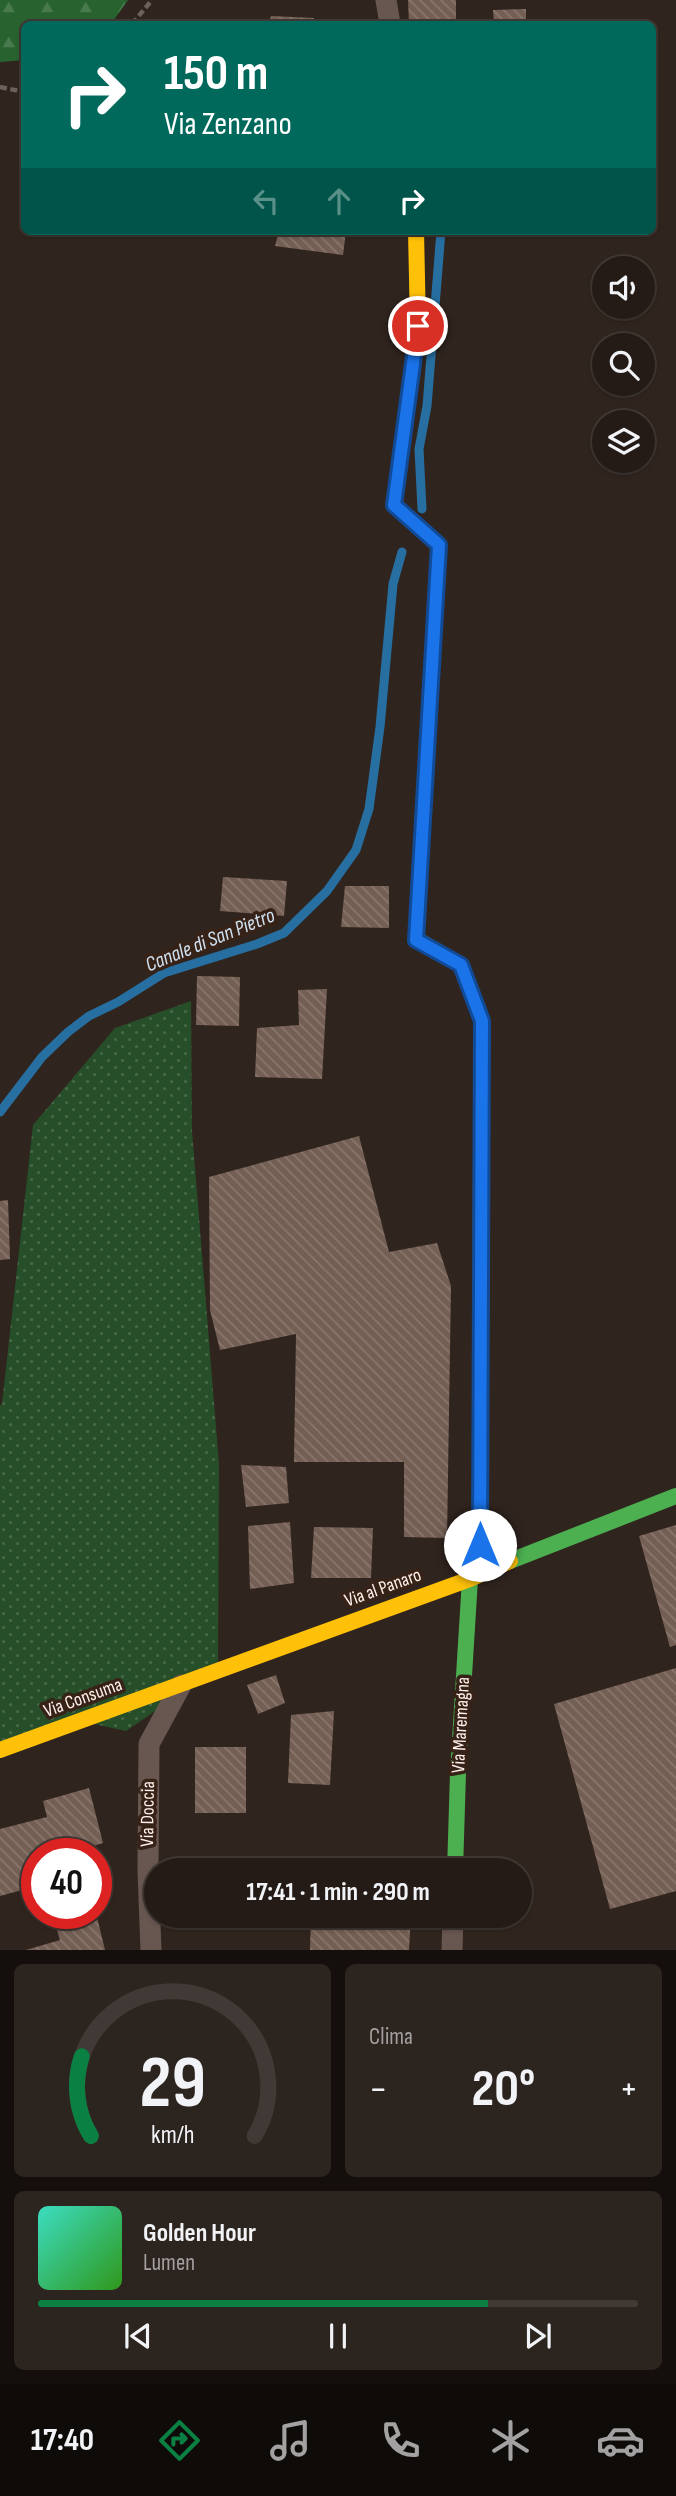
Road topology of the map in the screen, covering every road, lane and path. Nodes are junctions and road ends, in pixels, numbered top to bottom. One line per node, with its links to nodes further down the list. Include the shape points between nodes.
1 (152, 0): 3 (path)
2 (386, 0): 4 (street)
3 (134, 21)
4 (390, 21)
5 (0, 87): 6 (path)
6 (21, 91)
7 (416, 235): 9 (street, Via Maremagna, via 418,326 394,505 439,545 416,940 461,965 482,1021)
8 (676, 1496): 9 (street, Via al Panaro)
9 (475, 1576): 10 (street, Via al Panaro); 12 (street, Via Maremagna)
10 (181, 1685): 11 (street, Via Consuma); 14 (street, Via Doccia, via 149,1744)
11 (0, 1750)
12 (456, 1858)
13 (453, 1928): 15 (street)
14 (152, 1950)
15 (452, 1950)

